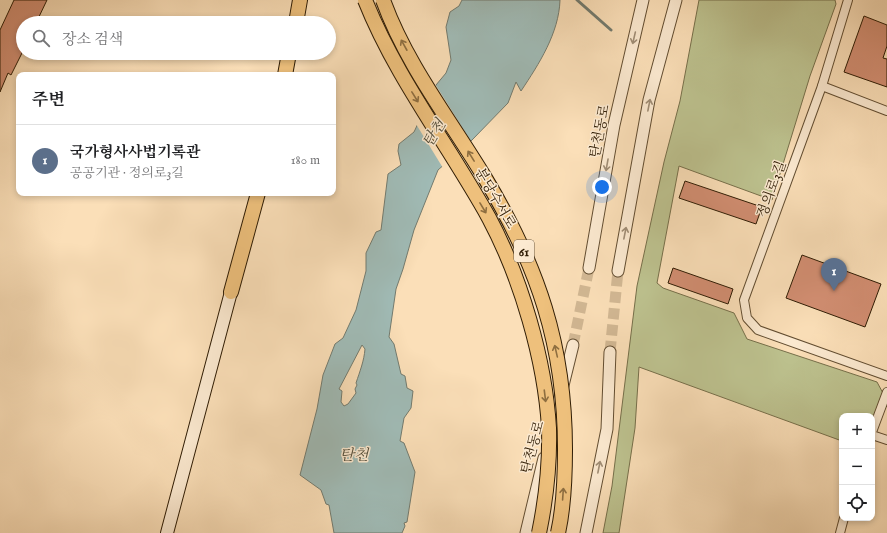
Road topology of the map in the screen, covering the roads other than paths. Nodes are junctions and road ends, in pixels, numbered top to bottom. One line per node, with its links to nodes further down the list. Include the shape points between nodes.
1 (294, 0): 8 (highway)
2 (300, 0): 9 (highway)
3 (365, 0): 31 (highway, 분당수서로 / 61, one-way to 31, bridge, via 398,70 495,231 510,261 525,306 539,359 549,428 549,460)
4 (384, 0): 32 (highway, 분당수서로 / 61, one-way to 4, bridge, via 565,466 565,417 559,365 543,297 510,221 424,82 398,34)
5 (643, 0): 18 (street, 탄천동로, one-way to 18, via 614,125)
6 (676, 0): 19 (street, one-way to 6, via 650,100)
7 (848, 0): 14 (street, 정의로3길)
8 (291, 16)
9 (297, 16)
10 (282, 60): 12 (highway)
11 (288, 60): 13 (highway)
12 (280, 72)
13 (286, 72)
14 (822, 86): 15 (street); 23 (street, 정의로3길, via 744,300 747,318 758,330)
15 (887, 111)
16 (251, 196): 20 (highway, via 232,274)
17 (257, 196): 20 (highway)
18 (589, 268)
19 (618, 271)
20 (231, 292): 29 (main road)
21 (573, 345): 30 (street, 탄천동로)
22 (610, 352): 33 (street, one-way to 22, via 607,429)
23 (887, 376)
24 (887, 392): 25 (street)
25 (875, 425)
26 (875, 434): 27 (street)
27 (887, 440)
28 (843, 521): 34 (street)
29 (167, 533)
30 (526, 533)
31 (540, 533)
32 (558, 533)
33 (586, 533)
34 (840, 533)

